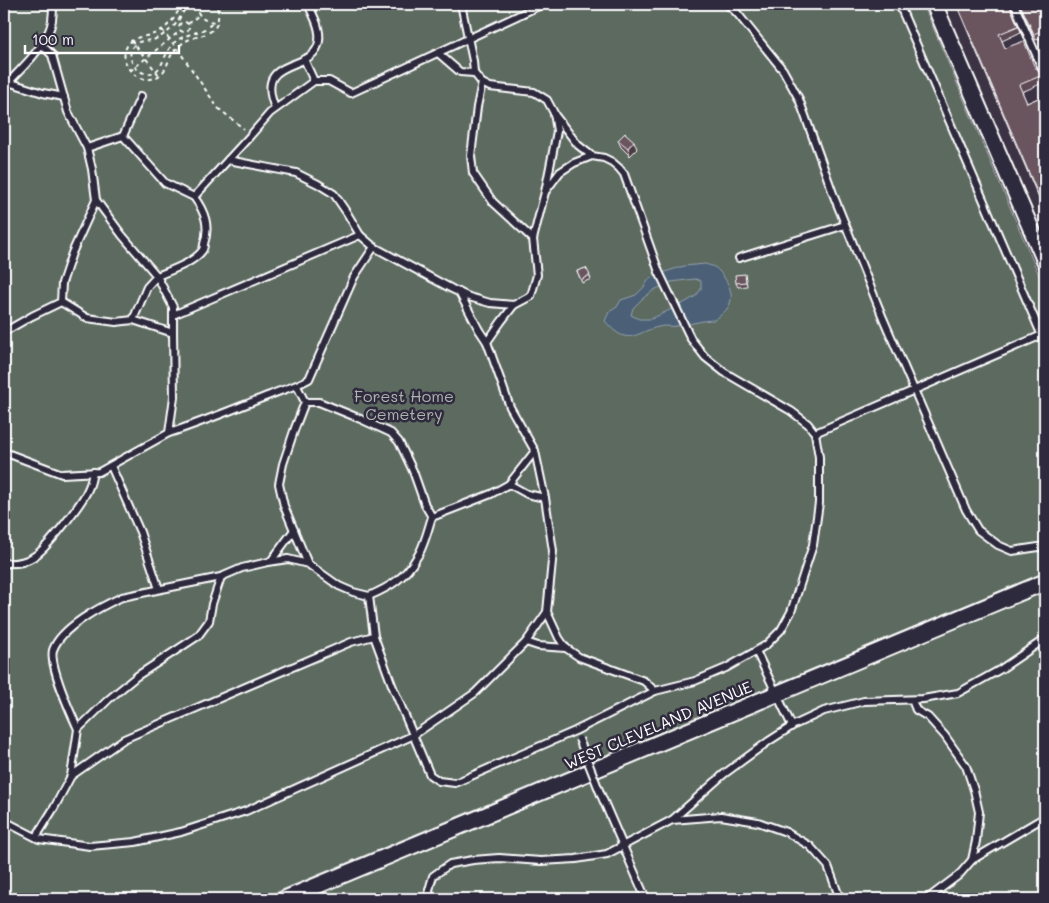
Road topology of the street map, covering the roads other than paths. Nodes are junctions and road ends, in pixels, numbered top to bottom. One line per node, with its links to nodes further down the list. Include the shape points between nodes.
1 (53, 4): 10 (lane, via 50,30)
2 (308, 4): 12 (lane, via 319,31 319,40 317,48)
3 (461, 4): 9 (lane)
4 (543, 4): 9 (lane)
5 (727, 4): 29 (lane, via 783,70 800,99)
6 (899, 4): 43 (lane)
7 (934, 4): 34 (street)
8 (1014, 4): 14 (lane)
9 (469, 39): 11 (lane); 13 (lane)
10 (42, 45): 17 (lane); 19 (lane, via 52,55)
11 (438, 53): 13 (lane, via 460,72); 15 (lane, via 351,93 329,81)
12 (304, 59): 15 (lane); 20 (lane, via 273,77 270,95)
13 (474, 73): 16 (lane)
14 (1045, 75)
15 (314, 81): 20 (lane)
16 (482, 83): 21 (lane, via 490,87 534,92 546,100); 31 (lane, via 471,156 473,173 493,202)
17 (6, 84): 19 (lane)
18 (141, 96): 22 (lane)
19 (64, 98): 23 (lane)
20 (275, 108): 25 (lane)
21 (554, 113): 24 (lane, via 578,144); 26 (lane, via 557,132)
22 (123, 136): 23 (lane); 27 (lane, via 165,183)
23 (87, 148): 28 (lane)
24 (592, 156): 26 (lane, via 560,172); 50 (lane, via 612,162 624,174 659,272 691,339 705,357 724,372 791,411)
25 (228, 160): 27 (lane); 30 (lane, via 296,173 318,184 334,194)
26 (546, 192): 31 (lane)
27 (194, 197): 35 (lane, via 207,222 202,251 185,264)
28 (96, 200): 35 (lane); 37 (lane, via 62,283)
29 (845, 225): 33 (lane); 47 (lane)
30 (360, 235): 32 (lane); 39 (lane)
31 (533, 239): 38 (lane, via 537,275 531,296)
32 (374, 247): 36 (lane); 46 (lane, via 354,277 308,379)
33 (739, 258)
34 (1045, 261)
35 (157, 276): 39 (lane, via 173,307); 40 (lane, via 146,287)
36 (459, 292): 38 (lane, via 490,303); 44 (lane)
37 (61, 302): 40 (lane, via 87,318 116,322); 41 (lane)
38 (514, 305): 44 (lane)
39 (173, 315): 42 (lane)
40 (133, 320): 42 (lane)
41 (4, 332)
42 (173, 333): 49 (lane, via 174,397)
43 (1042, 335): 45 (lane); 47 (lane)
44 (487, 342): 51 (lane, via 510,407)
45 (1045, 344)
46 (297, 386): 48 (lane); 49 (lane)
47 (914, 390): 50 (lane); 59 (lane, via 966,510 978,530 1012,551)
48 (305, 402): 57 (lane, via 319,402 390,433 399,442 414,471); 58 (lane, via 279,484)
49 (169, 433): 53 (lane)
50 (815, 433): 72 (lane, via 819,457 813,545 791,612 781,630)
51 (535, 451): 55 (lane); 56 (lane)
52 (4, 452): 54 (lane, via 62,474)
53 (111, 466): 54 (lane); 65 (lane, via 140,532)
54 (93, 472): 61 (lane, via 89,488 47,545 35,557 21,563)
55 (509, 484): 56 (lane, via 527,494); 57 (lane)
56 (546, 498): 67 (lane, via 553,550)
57 (432, 517): 66 (lane, via 418,556 404,575 388,588)
58 (294, 530): 60 (lane); 62 (lane)
59 (1045, 546)
60 (271, 562): 62 (lane, via 288,559); 63 (lane, via 242,568)
61 (4, 563)
62 (308, 564): 66 (lane, via 339,586)
63 (221, 577): 65 (lane); 77 (lane, via 209,621 198,636 137,676)
64 (1045, 582): 74 (street, WEST CLEVELAND AVENUE)
65 (159, 589): 77 (lane, via 122,597 107,604 70,628 53,650 64,698)
66 (369, 596): 68 (lane)
67 (547, 612): 70 (lane); 71 (lane)
68 (374, 636): 79 (lane); 80 (lane, via 351,642 124,739)
69 (1045, 639): 75 (lane, via 958,693)
70 (526, 642): 71 (lane); 79 (lane, via 475,693)
71 (566, 648): 73 (lane, via 579,657 644,681)
72 (756, 652): 73 (lane, via 695,681); 74 (lane)
73 (655, 691): 78 (lane)
74 (778, 694): 76 (lane); 87 (street, WEST CLEVELAND AVENUE)
75 (912, 700): 76 (lane, via 864,701 824,711); 86 (lane, via 916,710 928,717 945,736 966,766 979,812)
76 (792, 726): 83 (lane, via 724,774)
77 (78, 729): 80 (lane)
78 (575, 731): 79 (lane, via 455,783 439,781 430,775); 85 (lane, bridge)
79 (414, 735): 84 (lane, via 246,811 182,832 135,842 90,846)
80 (71, 776): 84 (lane)
81 (1045, 817): 86 (lane)
82 (4, 818): 84 (lane)
83 (672, 820): 85 (lane); 90 (lane, via 721,816 758,822 786,832 810,846 828,866)
84 (36, 837)
85 (623, 846): 88 (lane, via 607,854 576,860 499,858 450,864 434,876 429,890); 89 (lane)
86 (972, 860): 91 (lane, via 959,875)
87 (285, 899)
88 (430, 899)
89 (646, 899)
90 (840, 899)
91 (927, 899)

